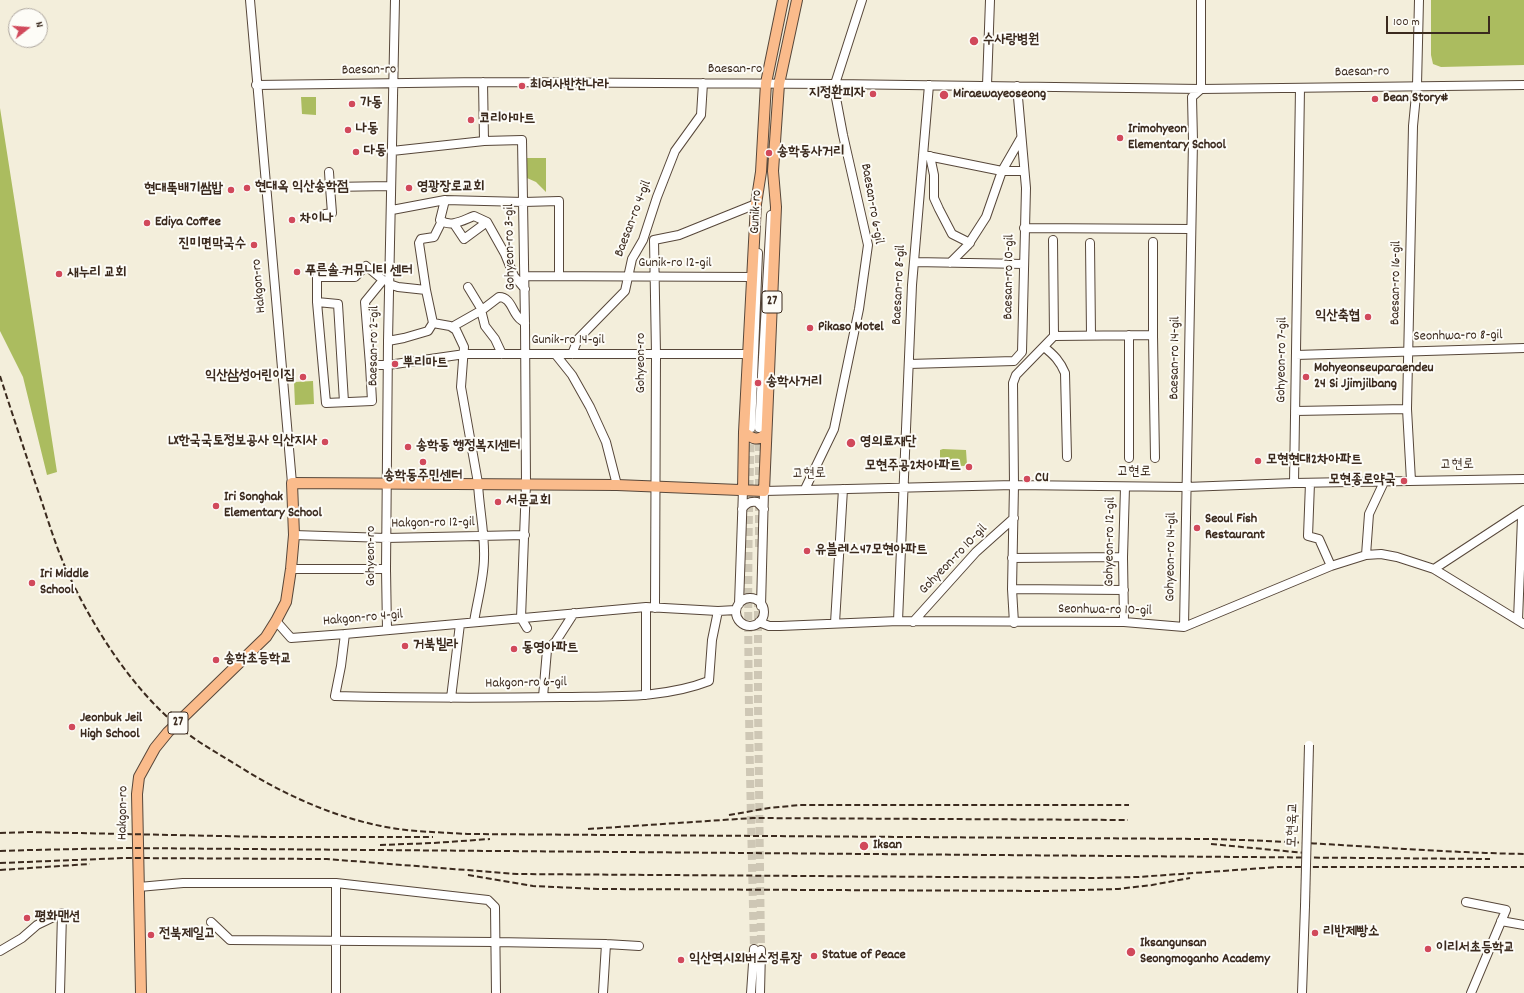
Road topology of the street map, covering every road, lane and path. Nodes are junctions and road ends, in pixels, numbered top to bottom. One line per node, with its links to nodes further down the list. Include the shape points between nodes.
1 (250, 0): 15 (street, Hakgon-ro)
2 (395, 0): 12 (street, Baesan-ro 2-gil)
3 (783, 0): 11 (main road, Gunik-ro / 27)
4 (796, 0): 13 (main road, Gunik-ro / 27)
5 (862, 0): 14 (street)
6 (990, 0): 17 (street)
7 (1201, 0): 22 (street)
8 (1419, 0): 18 (street, Baesan-ro 16-gil)
9 (483, 82): 10 (street, Baesan-ro); 12 (street, Baesan-ro); 24 (street)
10 (702, 83): 11 (street, Baesan-ro); 54 (street, Baesan-ro 4-gil, via 701,114 675,151)
11 (766, 83): 13 (street, Baesan-ro); 30 (main road, Gunik-ro / 27)
12 (394, 84): 15 (street, Baesan-ro); 25 (street, Baesan-ro 2-gil)
13 (779, 84): 14 (street, Baesan-ro); 87 (main road, Gunik-ro / 27, via 773,171 776,207)
14 (835, 84): 16 (street, Baesan-ro); 106 (street, Baesan-ro 6-gil, via 843,135 868,245 859,309 834,429)
15 (256, 85): 94 (street, Hakgon-ro)
16 (929, 85): 17 (street, Baesan-ro); 26 (street, Baesan-ro 8-gil)
17 (987, 85): 20 (street, Baesan-ro)
18 (1417, 85): 19 (street, Baesan-ro); 21 (street, Baesan-ro); 72 (street, Baesan-ro 16-gil, via 1413,126)
19 (1524, 85)
20 (1016, 86): 22 (street, Baesan-ro); 23 (street, Baesan-ro 10-gil)
21 (1300, 88): 22 (street, Baesan-ro); 80 (street, Gohyeon-ro 7-gil)
22 (1201, 89): 42 (street, Baesan-ro 14-gil, via 1192,97)
23 (1021, 138): 27 (street); 28 (street, Baesan-ro 10-gil)
24 (484, 141): 25 (street, Gohyeon-ro 3-gil); 34 (street, Gohyeon-ro 3-gil, via 522,140)
25 (392, 151): 31 (street, Baesan-ro 2-gil)
26 (927, 156): 27 (street); 47 (street, via 934,175 934,198 952,234); 48 (street, Baesan-ro 8-gil)
27 (1002, 171): 28 (street); 47 (street, via 986,217)
28 (1024, 171): 41 (street, Baesan-ro 10-gil)
29 (329, 172): 32 (street)
30 (762, 172): 35 (main road, 27); 87 (street, Gunik-ro)
31 (391, 186): 32 (street); 36 (street, Baesan-ro 2-gil)
32 (330, 187): 37 (street, via 332,213)
33 (445, 200): 34 (street); 36 (street); 38 (street, via 440,220)
34 (524, 202): 51 (street, Gohyeon-ro 3-gil); 52 (street, via 559,201)
35 (756, 204): 43 (street, Gunik-ro, via 679,235); 55 (main road, 27)
36 (392, 210): 56 (street, Baesan-ro 2-gil)
37 (325, 214)
38 (442, 221): 40 (street); 59 (street, via 434,237 421,239 419,243)
39 (487, 222): 40 (street, via 474,216); 40 (street, via 464,239); 58 (street, via 514,276)
40 (454, 224)
41 (1024, 228): 42 (street); 50 (street, Baesan-ro 10-gil)
42 (1191, 229): 105 (street, Baesan-ro 14-gil)
43 (654, 240): 53 (street, Gohyeon-ro)
44 (1054, 240): 67 (street)
45 (1090, 242): 68 (street)
46 (1153, 242): 66 (street)
47 (970, 243): 49 (street)
48 (914, 262): 49 (street); 81 (street, Baesan-ro 8-gil)
49 (950, 263): 50 (street)
50 (1024, 264): 81 (street, Baesan-ro 10-gil, via 1022,352 1014,361)
51 (525, 276): 52 (street, Gunik-ro 12-gil); 58 (street, Gohyeon-ro 3-gil)
52 (560, 276): 54 (street, Gunik-ro 12-gil)
53 (655, 276): 54 (street, Gunik-ro 12-gil); 55 (street, Gunik-ro 12-gil); 77 (street, Gohyeon-ro)
54 (627, 277): 76 (street, Baesan-ro 4-gil, via 625,291 578,339)
55 (753, 277): 78 (main road, 27)
56 (390, 284): 59 (street); 69 (street, Baesan-ro 2-gil)
57 (468, 287): 61 (street)
58 (525, 289): 63 (street, Gohyeon-ro 3-gil)
59 (426, 290): 62 (street)
60 (317, 302): 82 (street, via 317,277 355,277 366,266 383,280 365,302); 84 (street, via 326,402); 84 (street, via 338,304)
61 (481, 311): 63 (street, via 502,296 509,302 518,318); 64 (street); 74 (street, via 485,326)
62 (433, 323): 64 (street); 69 (street, via 428,331)
63 (525, 323): 75 (street, Gohyeon-ro 3-gil)
64 (452, 327): 73 (street, via 460,337)
65 (1129, 335): 66 (street); 68 (street); 89 (street)
66 (1153, 335): 90 (street)
67 (1054, 336): 68 (street); 70 (street)
68 (1091, 336)
69 (388, 340): 83 (street, Baesan-ro 2-gil)
70 (1044, 347): 88 (street, via 1055,355 1065,373); 101 (street, via 1016,376 1013,383)
71 (1524, 348): 72 (street, Seonhwa-ro 8-gil)
72 (1408, 351): 80 (street, Seonhwa-ro 8-gil); 85 (street, Baesan-ro 16-gil)
73 (464, 354): 74 (street, Gunik-ro 14-gil); 83 (street, Gunik-ro 14-gil); 96 (street, via 461,388)
74 (502, 354): 75 (street, Gunik-ro 14-gil)
75 (524, 354): 79 (street, Gunik-ro 14-gil); 99 (street, Gohyeon-ro 3-gil)
76 (572, 354): 77 (street, Gunik-ro 14-gil); 79 (street, Gunik-ro 14-gil)
77 (656, 354): 78 (street, Gunik-ro 14-gil); 102 (street, Gohyeon-ro)
78 (748, 354): 87 (main road, 27)
79 (556, 355): 100 (street, via 590,407 606,442)
80 (1296, 355): 86 (street, Gohyeon-ro 7-gil)
81 (909, 364): 103 (street, Baesan-ro 8-gil)
82 (370, 365): 83 (street, Gunik-ro 14-gil); 84 (street, via 372,401)
83 (388, 365): 95 (street, Baesan-ro 2-gil)
84 (344, 402)
85 (1407, 409): 86 (street, Gohyeon-ro 7-gil); 92 (street, Baesan-ro 16-gil)
86 (1295, 411): 97 (street, Gohyeon-ro 7-gil)
87 (755, 430): 108 (main road, 27); 109 (main road, 27)
88 (1067, 457)
89 (1129, 458)
90 (1155, 458)
91 (1524, 479): 92 (street, 고현로)
92 (1411, 481): 93 (street, 고현로)
93 (1384, 482): 98 (street, 고현로); 120 (street, via 1370,514)
94 (292, 483): 95 (main road); 115 (main road, Hakgon-ro / 27)
95 (388, 483): 96 (main road); 118 (street, Gohyeon-ro)
96 (478, 483): 99 (main road); 117 (street)
97 (1294, 483): 98 (street, 고현로); 105 (street, 고현로)
98 (1310, 483): 122 (street, via 1308,536 1318,539)
99 (526, 484): 100 (main road); 116 (street)
100 (617, 485): 102 (main road)
101 (1014, 485): 103 (street, 고현로); 104 (street, 고현로); 113 (street)
102 (656, 486): 108 (main road); 132 (street, Gohyeon-ro)
103 (904, 487): 107 (street, 고현로); 139 (street, Baesan-ro 8-gil)
104 (1125, 487): 105 (street, 고현로); 119 (street, Gohyeon-ro 12-gil)
105 (1186, 487): 146 (street, Gohyeon-ro 14-gil)
106 (805, 489): 107 (street, 고현로); 109 (street, 고현로)
107 (844, 489): 143 (street)
108 (743, 490): 109 (main road, 고현로); 111 (street)
109 (764, 490): 110 (street)
110 (764, 508): 111 (street, via 757,502 750,501); 129 (street)
111 (742, 509): 131 (street)
112 (1524, 510): 125 (street)
113 (1014, 518): 121 (street); 140 (street, Gohyeon-ro 10-gil, via 976,552)
114 (1524, 518): 128 (street)
115 (294, 535): 118 (street, Hakgon-ro 12-gil); 123 (main road, Hakgon-ro / 27)
116 (525, 535): 117 (street, Hakgon-ro 12-gil); 135 (street)
117 (483, 536): 118 (street, Hakgon-ro 12-gil); 137 (street, via 484,559)
118 (386, 538): 124 (street, Gohyeon-ro)
119 (1123, 556): 121 (street); 127 (street, Gohyeon-ro 12-gil)
120 (1366, 556): 122 (street, Seonhwa-ro 10-gil); 125 (street, Seonhwa-ro 10-gil, via 1386,555)
121 (1012, 558): 126 (street)
122 (1331, 566): 146 (street, Seonhwa-ro 10-gil)
123 (292, 569): 124 (street); 136 (main road, Hakgon-ro / 27, via 286,602)
124 (386, 569): 148 (street, Gohyeon-ro)
125 (1434, 570): 142 (street, Seonhwa-ro 10-gil)
126 (1012, 589): 127 (street); 144 (street)
127 (1124, 590): 141 (street, Gohyeon-ro 12-gil)
128 (1521, 598): 142 (street)
129 (761, 606): 131 (street, via 755,600 746,599); 138 (street, via 763,614)
130 (646, 607): 132 (street, Hakgon-ro 4-gil); 134 (street, Hakgon-ro 4-gil); 150 (street)
131 (737, 607): 133 (street, Hakgon-ro 4-gil); 138 (street, via 737,617 742,624 751,626)
132 (655, 608): 133 (street, Hakgon-ro 4-gil)
133 (718, 611): 150 (street, Hakgon-ro 6-gil, via 712,640 709,681 679,691)
134 (574, 613): 135 (street, Hakgon-ro 4-gil); 151 (street, via 547,650)
135 (521, 618): 137 (street, Hakgon-ro 4-gil); 147 (street)
136 (276, 621): 149 (street, Hakgon-ro 4-gil, via 291,638); 155 (main road, Hakgon-ro / 27, via 266,637 168,732 146,763 139,777 137,794)
137 (474, 622): 145 (street, Hakgon-ro 4-gil)
138 (759, 622): 143 (street, Seonhwa-ro 10-gil, via 769,626)
139 (898, 622): 140 (street, Seonhwa-ro 10-gil); 143 (street, Seonhwa-ro 10-gil)
140 (913, 622): 144 (street, Seonhwa-ro 10-gil)
141 (1124, 622): 144 (street, Seonhwa-ro 10-gil); 146 (street, Seonhwa-ro 10-gil)
142 (1521, 622)
143 (835, 623)
144 (1014, 623)
145 (460, 624): 148 (street, Hakgon-ro 4-gil); 152 (street)
146 (1184, 627)
147 (527, 628)
148 (387, 630): 149 (street, Hakgon-ro 4-gil)
149 (345, 634): 152 (street, Hakgon-ro 6-gil, via 334,696)
150 (646, 695): 151 (street, Hakgon-ro 6-gil)
151 (543, 697): 152 (street, Hakgon-ro 6-gil)
152 (451, 698)
153 (1309, 745): 172 (street, 모현육교, bridge)
154 (336, 883): 155 (street, via 183,883); 160 (street); 161 (street, via 488,900 495,907)
155 (139, 887): 166 (main road, Hakgon-ro / 27)
156 (1466, 902): 157 (street, via 1506,910)
157 (1501, 921): 159 (street); 173 (street)
158 (211, 922): 160 (street, via 230,940)
159 (1524, 925)
160 (336, 940): 161 (street); 167 (street)
161 (495, 942): 162 (street); 168 (street)
162 (606, 944): 163 (street); 169 (street)
163 (638, 946)
164 (0, 951): 165 (street, via 22,938 37,925 62,913)
165 (60, 993)
166 (141, 993)
167 (336, 993)
168 (496, 993)
169 (603, 993)
170 (751, 993): 171 (street, via 757,950)
171 (760, 993)
172 (1302, 993)
173 (1471, 993)

